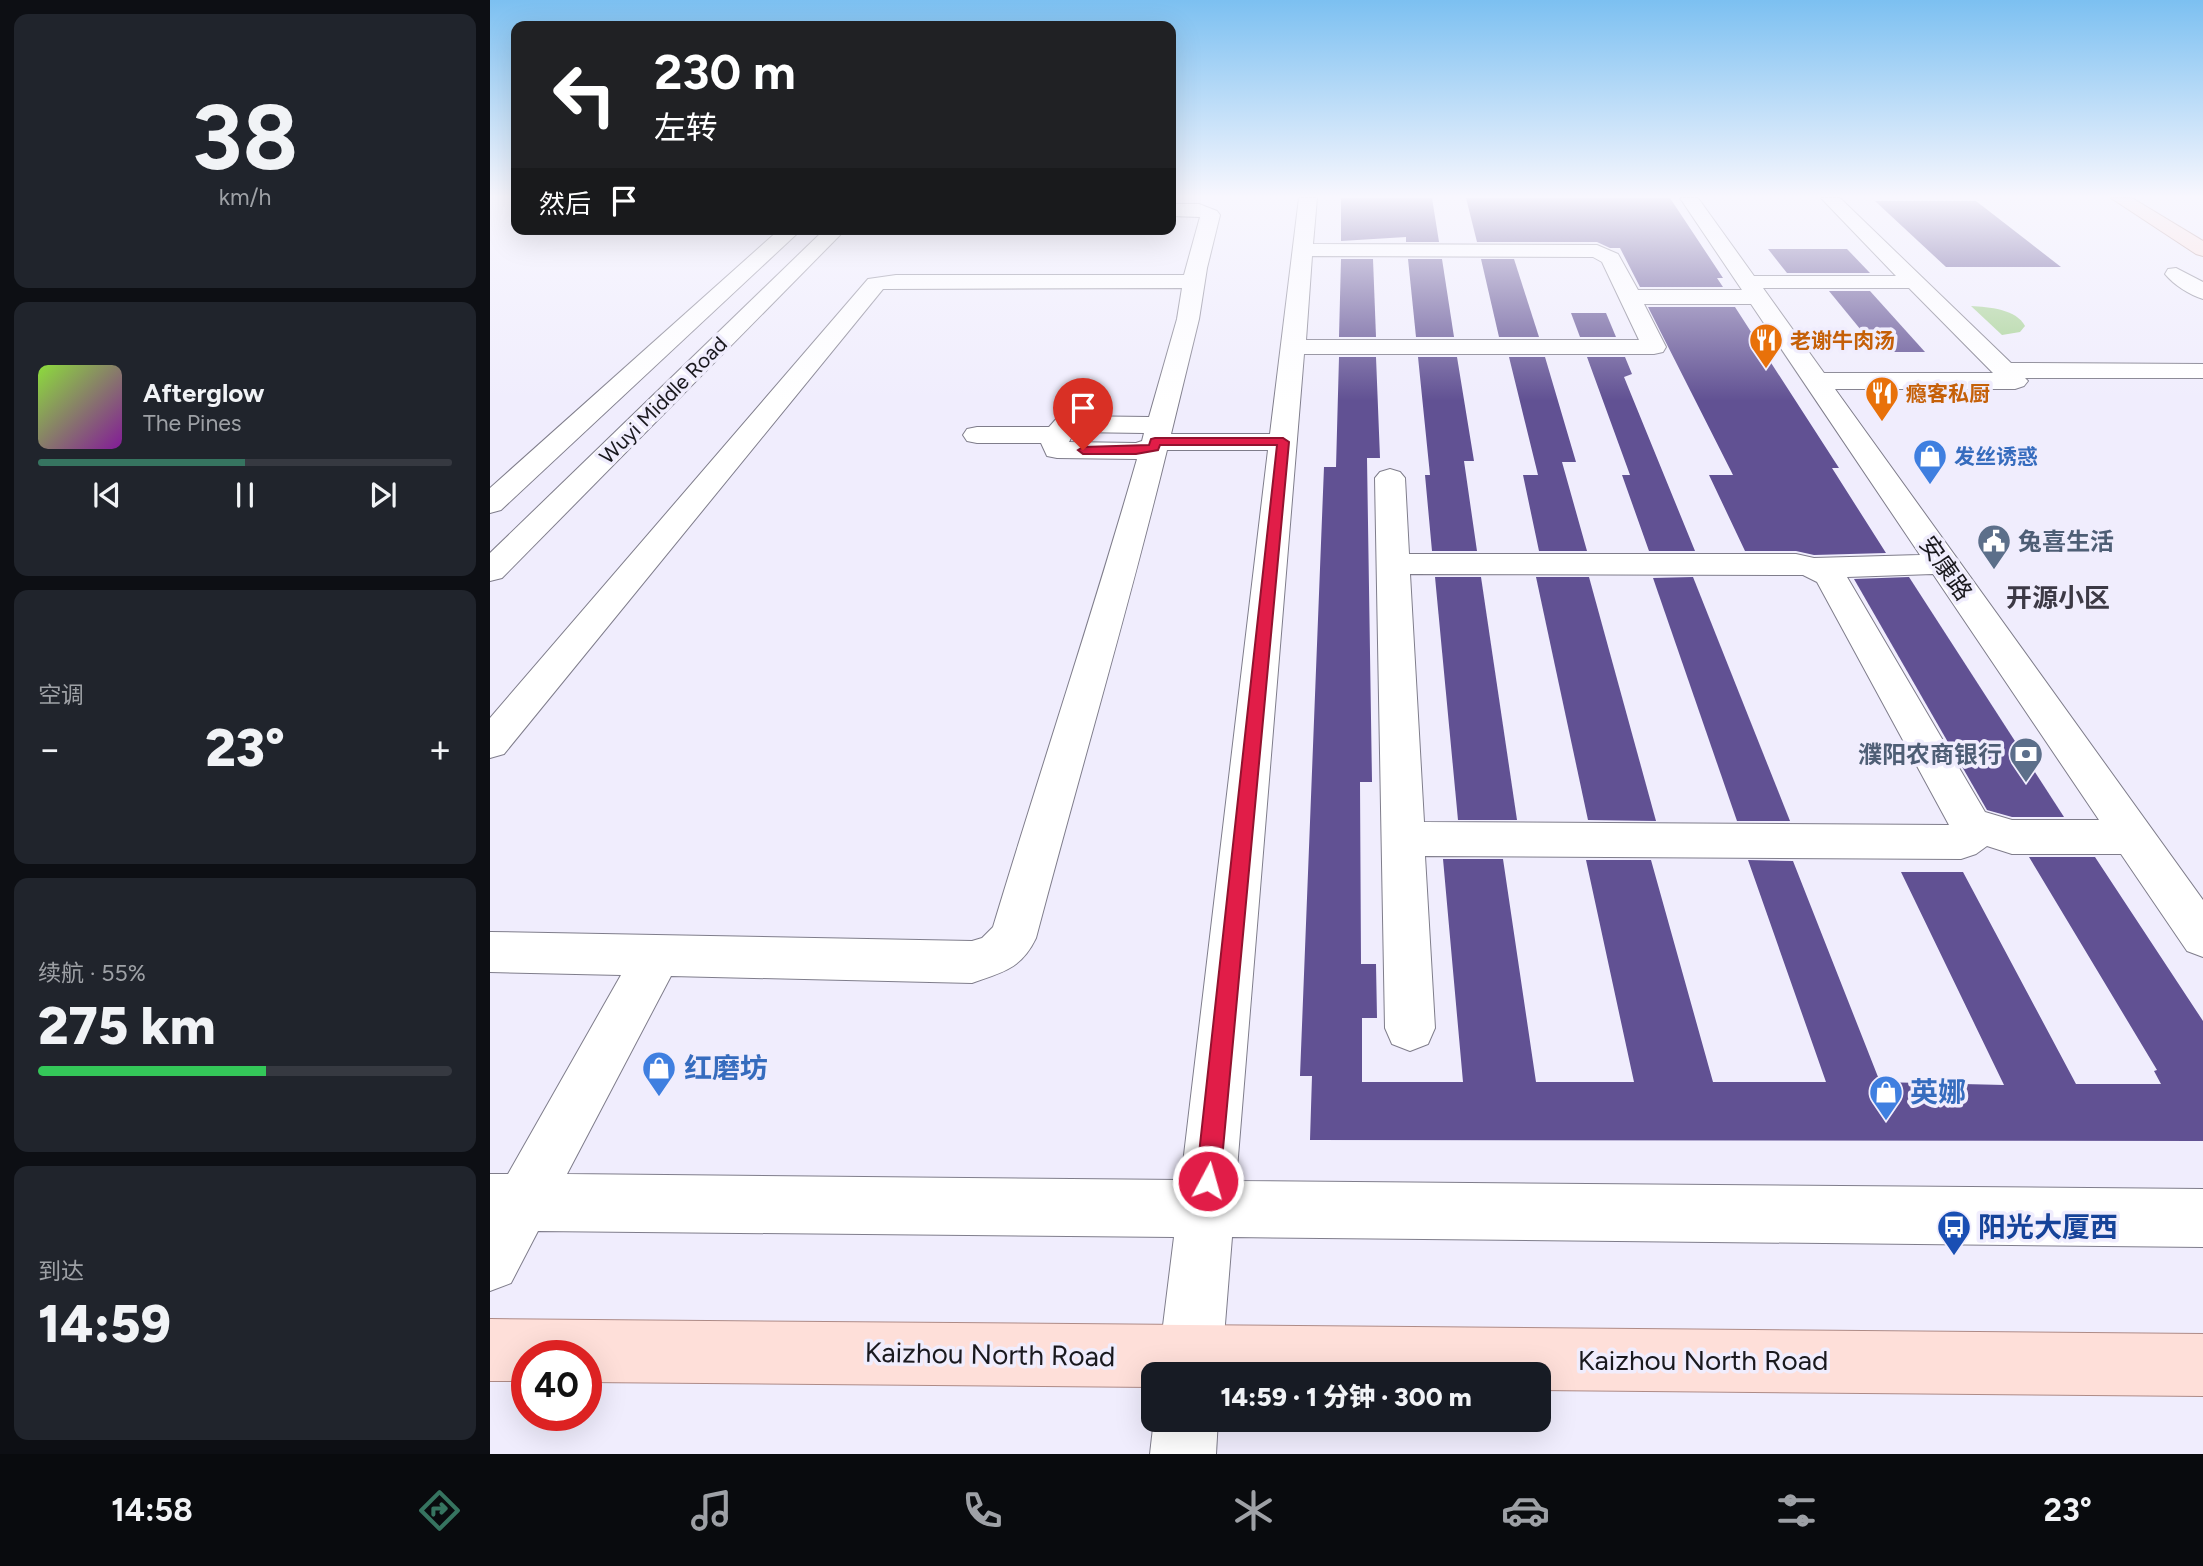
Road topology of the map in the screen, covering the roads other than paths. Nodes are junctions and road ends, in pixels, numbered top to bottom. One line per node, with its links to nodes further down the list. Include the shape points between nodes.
1 (730, 266): 22 (street)
2 (752, 266): 24 (street, Wuyi Middle Road)
3 (799, 266): 28 (street, Wuyi Middle Road)
4 (1198, 266): 10 (street)
5 (1301, 266): 15 (street)
6 (1615, 266): 14 (street)
7 (1737, 266): 12 (street, 安康路)
8 (1899, 266): 11 (street)
9 (2176, 274): 13 (street)
10 (1194, 282): 20 (street); 29 (street, via 876,284)
11 (1915, 282): 12 (street); 16 (street)
12 (1753, 289): 14 (street); 18 (street, 安康路)
13 (2203, 292)
14 (1630, 297): 15 (street, via 1654,347)
15 (1293, 347): 21 (street)
16 (2004, 370): 17 (street); 18 (street, via 2015,381)
17 (2203, 371)
18 (1816, 381): 26 (street, 安康路)
19 (977, 435): 20 (street, via 1056,435 1057,450 1136,450)
20 (1156, 438): 21 (street); 35 (street, via 1109,616 1085,684 1013,938 998,953 972,962)
21 (1283, 442): 38 (street)
22 (490, 477)
23 (1390, 478): 25 (street)
24 (490, 504)
25 (1393, 564): 27 (street, via 1796,564); 32 (street)
26 (1944, 564): 27 (street); 31 (street, 安康路)
27 (1814, 568): 30 (street, via 1830,576)
28 (490, 571)
29 (490, 744)
30 (1970, 824): 31 (street, via 2012,837); 32 (street, via 1970,837 1961,842)
31 (2133, 837): 33 (street, 安康路)
32 (1403, 839): 36 (street)
33 (2203, 937)
34 (490, 952): 35 (street)
35 (657, 956): 37 (street)
36 (1410, 1028)
37 (506, 1202): 38 (street); 40 (street)
38 (1205, 1209): 39 (street); 42 (street)
39 (2203, 1218)
40 (490, 1262)
41 (490, 1350): 43 (main road, Kaizhou North Road)
42 (1190, 1362)
43 (1141, 1364)
44 (1551, 1365): 45 (main road, Kaizhou North Road)
45 (2203, 1365)
46 (1185, 1432): 47 (street)
47 (1183, 1454)

